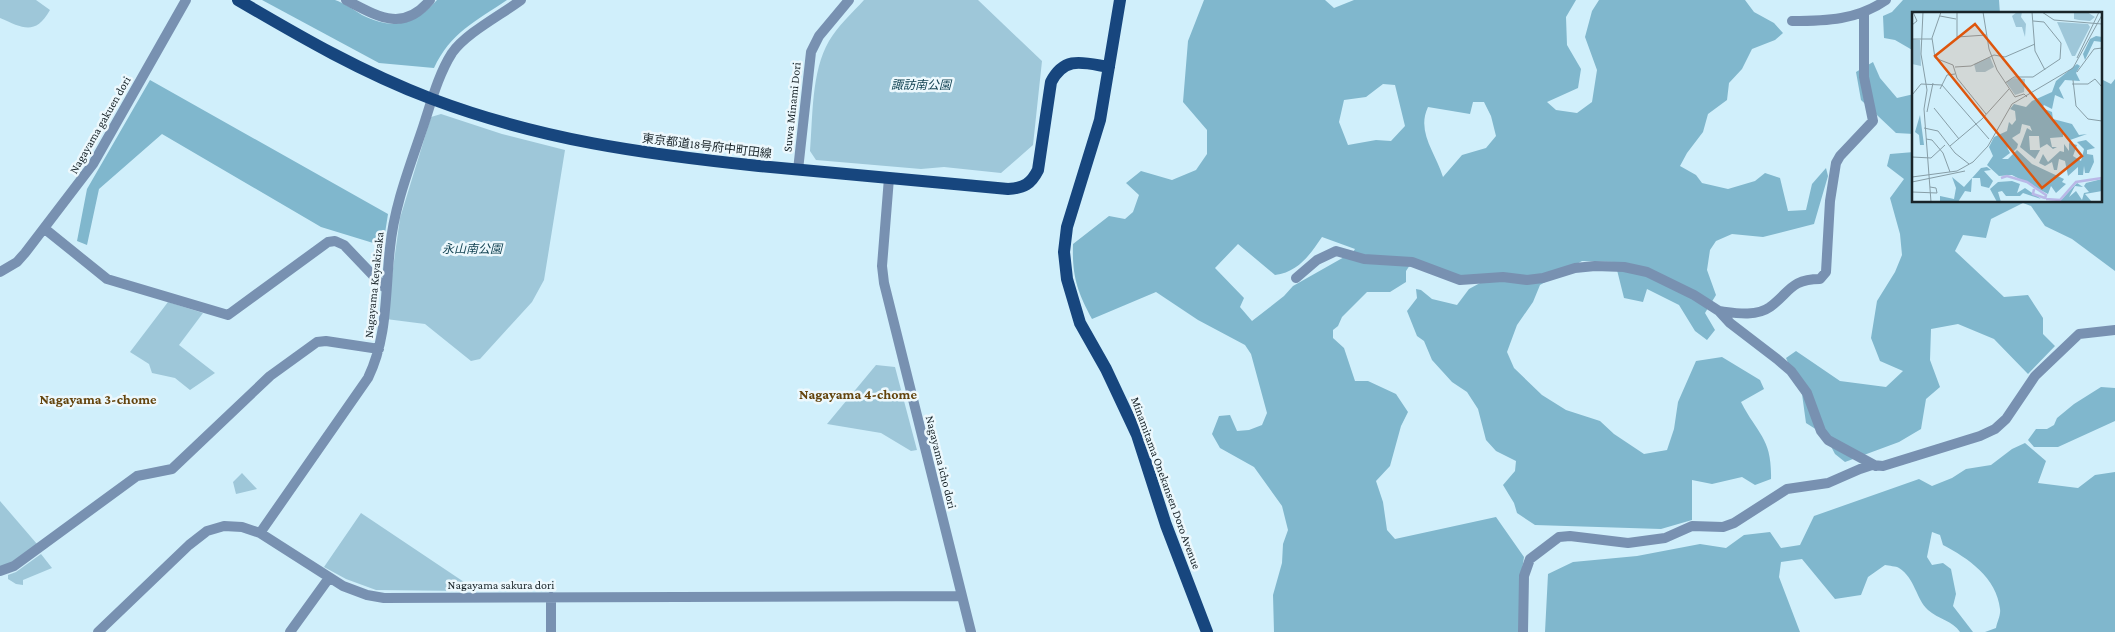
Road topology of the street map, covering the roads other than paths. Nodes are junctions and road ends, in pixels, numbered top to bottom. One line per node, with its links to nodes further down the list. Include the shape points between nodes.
1 (186, 0): 15 (street, Nagayama gakuen dori, via 93,164)
2 (238, 0): 12 (main road, 東京都道18号府中町田線, via 349,62)
3 (346, 0): 4 (street, via 381,17 397,20 418,12)
4 (430, 0)
5 (521, 0): 12 (street, Nagayama Keyakizaka, via 459,46 447,63)
6 (849, 0): 13 (street, Suwa Minami Dori, via 820,36 812,52)
7 (1120, 0): 11 (main road, Minamitama Onekansen Doro Avenue)
8 (1886, 0): 9 (street)
9 (1864, 12): 10 (street, via 1847,18); 19 (street, via 1864,77 1873,121 1836,163 1830,201 1827,266 1823,277 1798,282 1769,308 1755,313)
10 (1792, 21)
11 (1109, 67): 14 (main road, 東京都道18号府中町田線, via 1078,62 1060,68 1056,73 1051,82 1038,170 1027,185 1008,189); 32 (main road, Minamitama Onekansen Doro Avenue, via 1098,126 1067,226 1064,252 1066,279 1080,323 1137,435 1166,525)
12 (432, 99): 13 (main road, 東京都道18号府中町田線, via 546,135 618,149); 18 (street, Nagayama Keyakizaka, via 395,218)
13 (798, 170): 14 (main road, 東京都道18号府中町田線)
14 (889, 178): 26 (street, Nagayama icho dori, via 882,266 884,283)
15 (45, 229): 16 (street, Nagayama gakuen dori, via 17,262); 18 (street, via 107,279 228,314 328,242 344,245)
16 (0, 272)
17 (1296, 278): 19 (street, via 1317,260 1336,251 1364,259 1412,262 1460,280 1535,279 1575,268 1611,266 1647,272 1686,290)
18 (386, 289): 21 (street, Nagayama Keyakizaka)
19 (1719, 311): 22 (street, via 1791,371 1808,393 1821,431 1828,440)
20 (2115, 330): 22 (street, via 2079,334 2035,376 2006,419 1995,429 1936,451)
21 (379, 349): 23 (street, Nagayama Keyakizaka, via 368,378); 24 (street, via 317,342 270,376 172,469 137,476 14,566)
22 (1876, 466): 33 (street, via 1860,469 1828,483 1787,489 1734,523 1722,527 1692,526 1665,538 1628,543 1560,537 1530,558 1524,576)
23 (260, 533): 25 (street, Nagayama sakura dori); 28 (street, Nagayama sakura dori, via 232,526 207,532 189,545)
24 (0, 571)
25 (329, 578): 27 (street, Nagayama sakura dori, via 360,593 384,598); 29 (street)
26 (962, 596): 27 (street, Nagayama sakura dori); 31 (street, Nagayama icho dori)
27 (551, 597): 30 (street)
28 (98, 632)
29 (290, 632)
30 (551, 632)
31 (971, 632)
32 (1207, 632)
33 (1523, 632)

